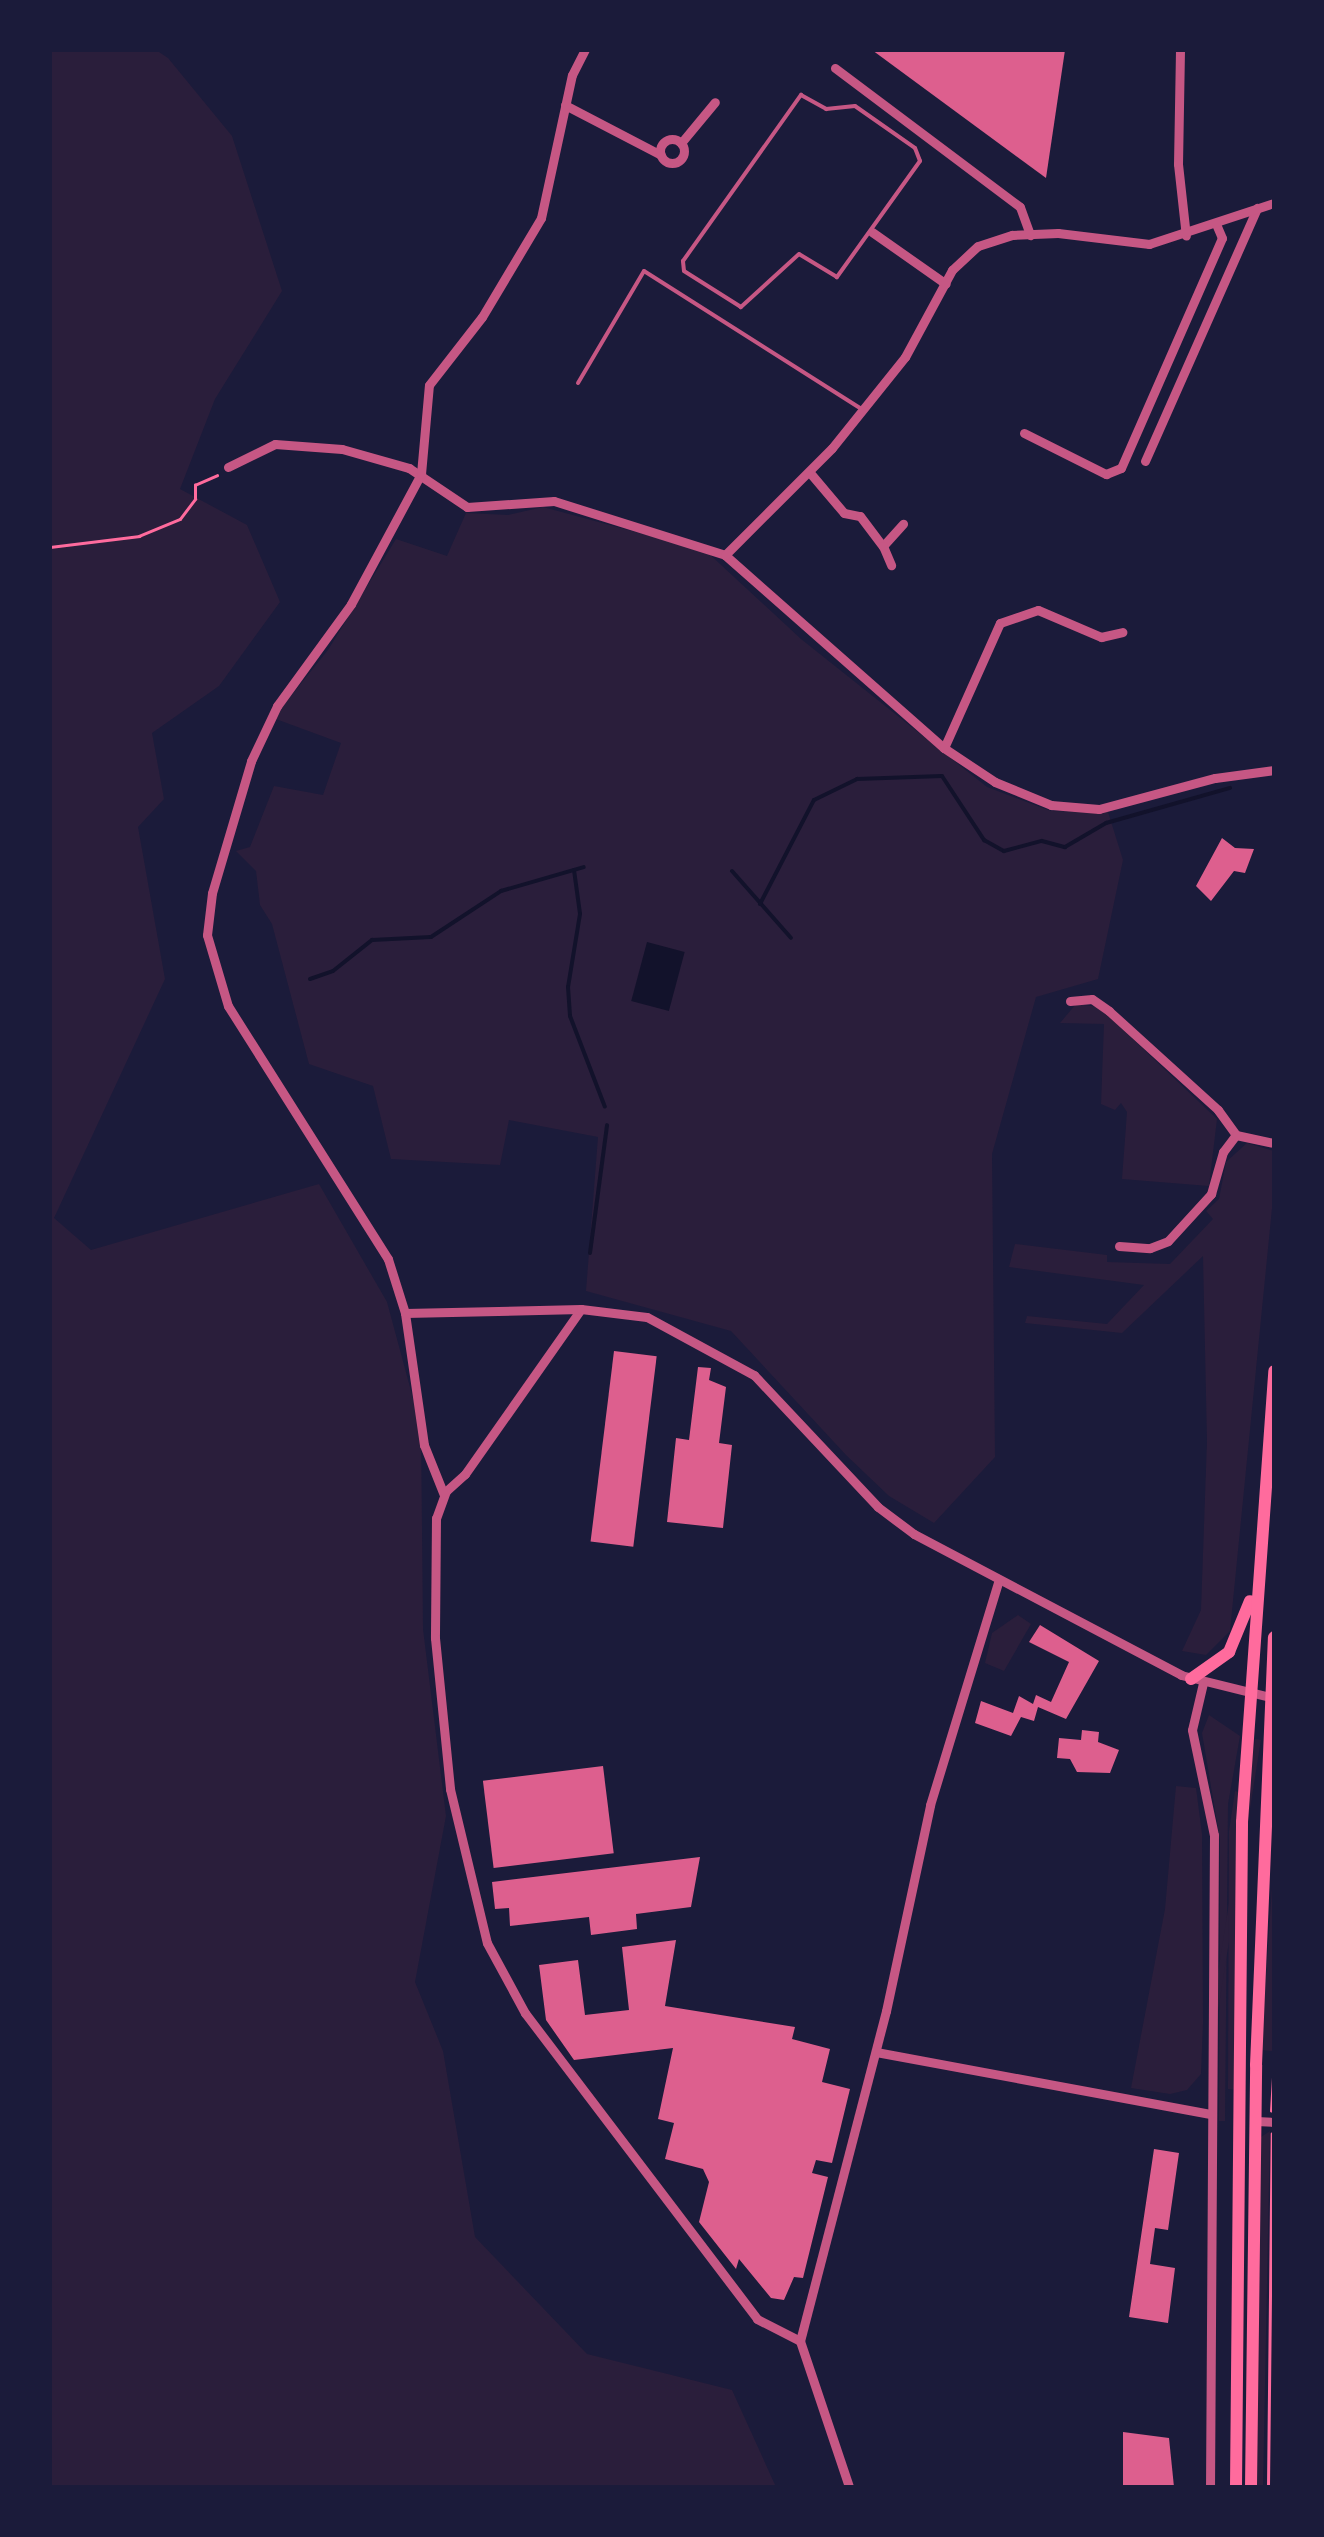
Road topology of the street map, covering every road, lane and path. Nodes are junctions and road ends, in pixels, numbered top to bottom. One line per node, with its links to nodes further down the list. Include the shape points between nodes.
1 (1180, 50): 13 (street, via 1178,164)
2 (584, 52): 5 (street)
3 (835, 68): 12 (street, via 1020,207)
4 (715, 102): 6 (street)
5 (565, 105): 7 (street); 20 (street, via 541,218 482,317 429,385)
6 (681, 143): 7 (street, via 668,140); 7 (street, via 678,161)
7 (661, 155)
8 (1274, 202): 9 (street)
9 (1257, 208): 10 (street); 18 (street)
10 (1216, 224): 13 (street); 17 (street, via 1222,238 1121,468 1106,474)
11 (872, 232): 11 (lane, via 876,214 918,166 919,153 855,106 826,109 801,95 682,267 741,307 799,254 837,277); 14 (street)
12 (1030, 235): 13 (street, via 1148,244); 14 (street, via 978,246)
13 (1186, 236)
14 (946, 284): 16 (street, via 905,357)
15 (578, 384): 16 (lane, via 644,271)
16 (863, 410): 21 (street)
17 (1024, 433)
18 (1145, 462)
19 (228, 468): 20 (street, via 284,443 342,449)
20 (421, 474): 28 (street, via 468,507 554,501); 38 (street, via 352,604 277,706 251,762 207,935 228,1006 388,1259)
21 (811, 474): 26 (street); 28 (street)
22 (211, 479): 27 (path, via 194,486 195,500 180,519 139,536)
23 (50, 509): 24 (path)
24 (50, 521)
25 (903, 524): 26 (street)
26 (883, 546): 29 (street)
27 (50, 547)
28 (725, 555): 31 (street)
29 (891, 565)
30 (1122, 632): 31 (street, via 1101,637 1038,610 1000,623)
31 (944, 748): 32 (street, via 996,782 1081,810)
32 (1274, 770)
33 (1070, 1001): 34 (street, via 1092,999 1109,1011 1218,1110)
34 (1236, 1135): 35 (street); 36 (street, via 1222,1152 1211,1194 1168,1241 1150,1248)
35 (1274, 1142)
36 (1119, 1246)
37 (581, 1309): 38 (street); 40 (street); 42 (street, via 647,1317 735,1360 878,1507)
38 (405, 1313): 40 (street, via 424,1444)
39 (1274, 1370): 41 (main road)
40 (444, 1495): 52 (street, via 436,1518 438,1696 450,1789 487,1943 541,2038 757,2319)
41 (1257, 1580): 44 (main road, via 1229,1652); 45 (main road)
42 (998, 1582): 44 (street); 47 (street, via 930,1805)
43 (1274, 1637): 46 (main road)
44 (1197, 1681): 45 (street); 49 (street, via 1192,1730 1214,1836)
45 (1250, 1694): 46 (street); 55 (main road, via 1242,1841)
46 (1273, 1698): 50 (main road)
47 (876, 2052): 49 (street); 52 (street)
48 (1274, 2060): 51 (path)
49 (1210, 2114): 54 (street)
50 (1256, 2121): 51 (street); 56 (main road)
51 (1273, 2122): 57 (path)
52 (800, 2342): 53 (street)
53 (849, 2487)
54 (1210, 2487)
55 (1236, 2487)
56 (1252, 2487)
57 (1268, 2487)

